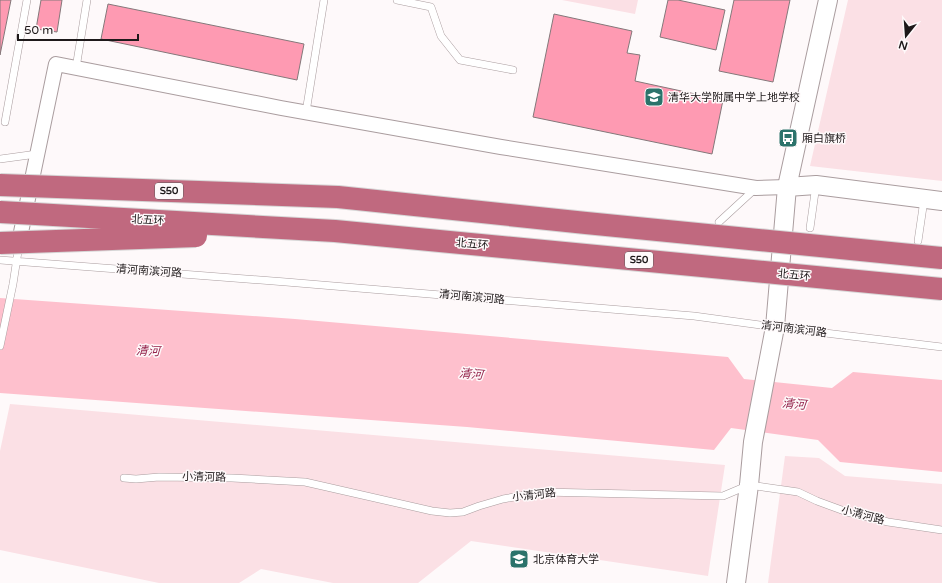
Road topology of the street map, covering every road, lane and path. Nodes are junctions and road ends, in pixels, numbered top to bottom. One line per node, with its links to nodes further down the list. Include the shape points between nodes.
1 (27, 0): 9 (lane)
2 (87, 0): 6 (lane)
3 (324, 0): 8 (lane)
4 (397, 0): 7 (lane, via 431,7 441,36 460,60)
5 (828, 0): 14 (street)
6 (76, 68): 8 (street); 10 (street, via 56,64)
7 (513, 70)
8 (306, 112): 15 (street)
9 (5, 122)
10 (37, 154): 11 (lane); 22 (street)
11 (0, 159)
12 (0, 185): 24 (highway, S50, bridge, via 338,197)
13 (816, 185): 14 (street); 16 (street); 20 (lane)
14 (787, 187): 15 (street); 28 (street)
15 (756, 188): 19 (lane)
16 (924, 198): 17 (street); 23 (lane)
17 (942, 201)
18 (0, 212): 21 (highway, 北五环 / S50, bridge)
19 (719, 222)
20 (810, 228)
21 (335, 231): 22 (highway, bridge); 27 (highway, 北五环 / S50, bridge)
22 (10, 240): 26 (lane)
23 (918, 241)
24 (942, 258)
25 (0, 260): 26 (lane, 清河南滨河路)
26 (16, 262): 28 (lane, 清河南滨河路, via 686,315); 29 (lane)
27 (942, 289)
28 (775, 327): 30 (lane, 清河南滨河路); 32 (street, via 753,442)
29 (0, 346)
30 (942, 347)
31 (124, 478): 32 (lane, 小清河路, via 232,478 305,482 450,513 542,492 723,496)
32 (749, 485): 33 (lane, 小清河路, via 798,492 847,512 888,522); 34 (street)
33 (942, 530)
34 (736, 583)

